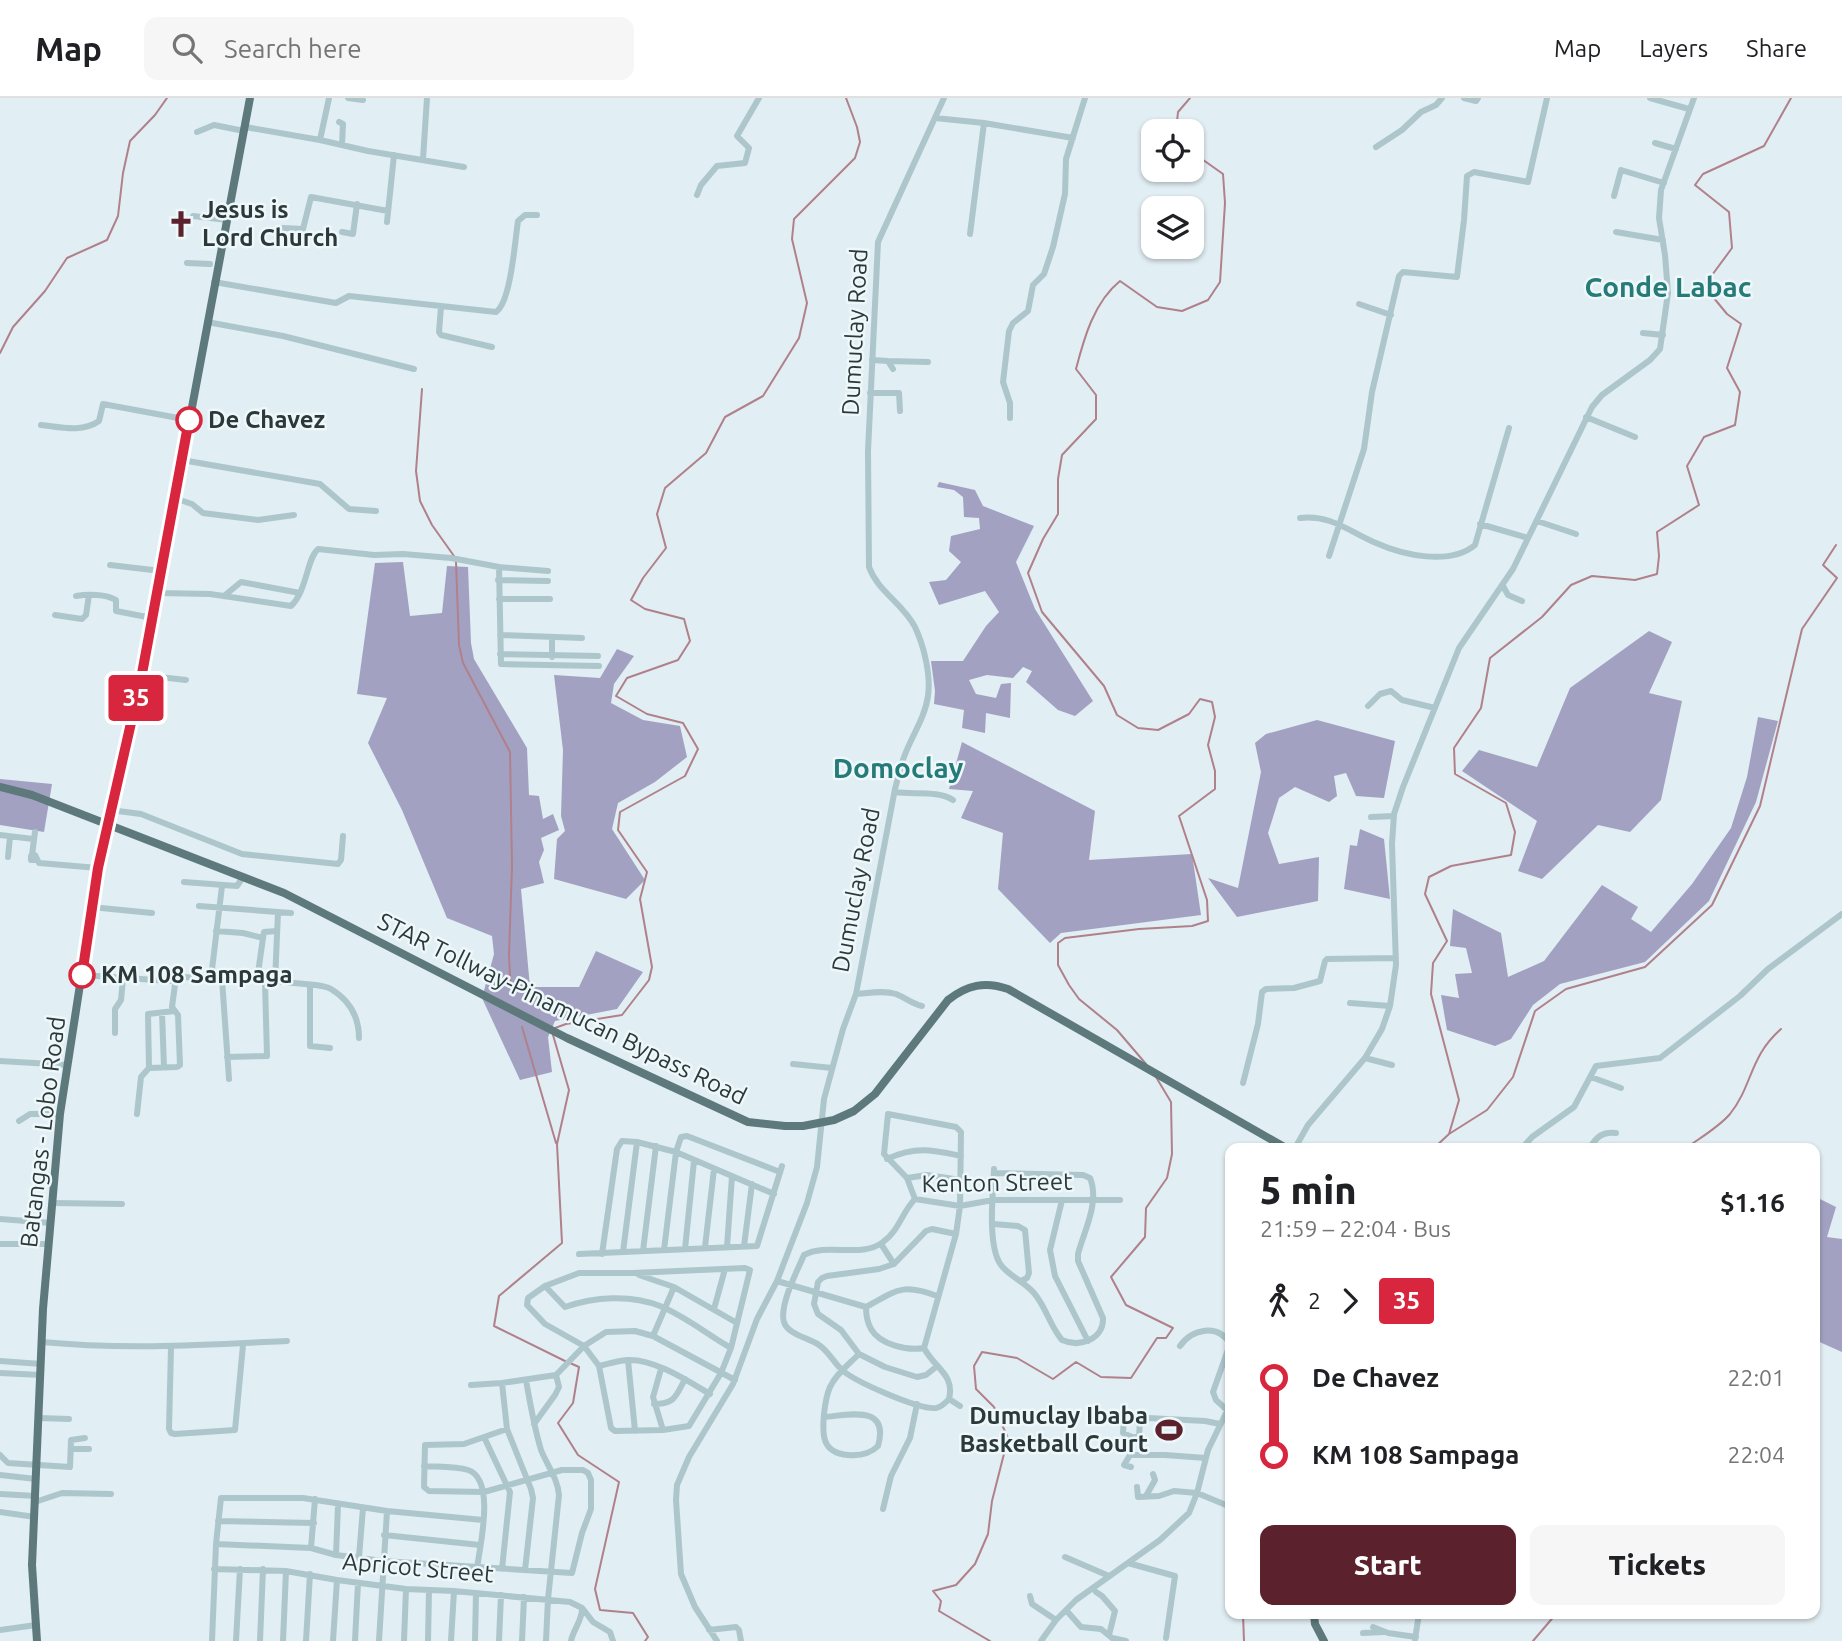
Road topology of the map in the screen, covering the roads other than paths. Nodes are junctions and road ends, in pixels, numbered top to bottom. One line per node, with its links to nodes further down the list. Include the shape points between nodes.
1 (250, 98): 19 (main road, Batangas - Lobo Road)
2 (329, 98): 22 (street)
3 (348, 98): 14 (street)
4 (427, 98): 28 (street)
5 (759, 98): 31 (street, via 737,136 749,148 745,163 717,166)
6 (944, 98): 16 (street, Dumuclay Road)
7 (1085, 98): 21 (street)
8 (1442, 98): 25 (street)
9 (1464, 98): 10 (street)
10 (1478, 98)
11 (1547, 98): 49 (street, via 1528,182 1469,174 1457,277 1403,272)
12 (1650, 98): 15 (street)
13 (1694, 98): 15 (street)
14 (363, 100)
15 (1689, 109): 26 (street)
16 (935, 118): 18 (street); 55 (street, Dumuclay Road, via 880,234)
17 (339, 122): 24 (street, via 345,128)
18 (984, 123): 21 (street); 42 (street)
19 (244, 129): 20 (street, via 214,125); 22 (street); 37 (main road, Batangas - Lobo Road)
20 (197, 132)
21 (1073, 138): 63 (street, via 1053,247 1044,274 1033,285 1028,311 1009,331 1003,382)
22 (320, 140): 24 (street)
23 (1655, 143): 26 (street)
24 (342, 145): 27 (street)
25 (1376, 147)
26 (1676, 149): 30 (street)
27 (394, 155): 28 (street); 34 (street)
28 (423, 159): 29 (street)
29 (464, 167)
30 (1664, 183): 32 (street, via 1621,170); 43 (street, via 1659,205)
31 (697, 195)
32 (1614, 196)
33 (357, 204): 34 (street); 39 (street, via 311,197 303,229); 40 (street, via 353,234)
34 (388, 211): 38 (street)
35 (537, 215): 48 (street, via 525,215 518,221 499,310)
36 (193, 216): 37 (street)
37 (227, 220): 45 (main road, Batangas - Lobo Road)
38 (387, 222)
39 (283, 228)
40 (342, 232)
41 (1616, 232): 43 (street)
42 (970, 234)
43 (1663, 240): 52 (street, via 1668,293)
44 (187, 263): 45 (street)
45 (214, 264): 46 (main road, Batangas - Lobo Road)
46 (214, 282): 48 (street, via 336,303 349,296); 50 (main road, Batangas - Lobo Road)
47 (1359, 304): 49 (street)
48 (441, 307): 53 (street, via 441,335)
49 (1391, 315): 74 (street, via 1364,449)
50 (207, 322): 58 (street); 64 (main road, Batangas - Lobo Road)
51 (1643, 333): 52 (street)
52 (1663, 335): 62 (street, via 1656,355 1602,395)
53 (492, 347)
54 (891, 351): 56 (street)
55 (872, 360): 56 (street); 60 (street, Dumuclay Road)
56 (889, 361): 57 (street); 59 (street)
57 (928, 362)
58 (414, 369)
59 (893, 369)
60 (870, 393): 61 (street, via 899,393); 109 (street, Dumuclay Road, via 869,567 873,581 915,627 929,682 925,708)
61 (900, 411)
62 (1586, 417): 67 (street); 73 (street)
63 (1010, 418)
64 (189, 420): 65 (street, via 103,404 94,425 74,429); 68 (main road, Batangas - Lobo Road)
65 (41, 425)
66 (1509, 428): 75 (street)
67 (1635, 437)
68 (182, 460): 69 (main road, Batangas - Lobo Road); 70 (street, via 320,484 349,509)
69 (174, 498): 71 (street, via 192,503 204,513 258,520); 81 (main road, Batangas - Lobo Road)
70 (376, 511)
71 (295, 515)
72 (1300, 518): 74 (street, via 1313,516)
73 (1537, 520): 76 (street); 77 (street)
74 (1338, 523): 75 (street, via 1395,550 1443,558 1475,545); 78 (street)
75 (1480, 524): 77 (street)
76 (1576, 534)
77 (1528, 538): 85 (street)
78 (1329, 556)
79 (110, 565): 81 (street)
80 (499, 567): 82 (street); 83 (street); 87 (street, via 318,549)
81 (161, 571): 86 (main road, Batangas - Lobo Road)
82 (548, 571)
83 (498, 580): 84 (street); 92 (street)
84 (548, 581)
85 (1503, 586): 93 (street, via 1508,595); 107 (street, via 1459,648)
86 (157, 593): 90 (street); 95 (main road, Batangas - Lobo Road)
87 (300, 593): 90 (street, via 241,582); 90 (street, via 291,606)
88 (89, 595): 89 (street); 94 (street, via 82,619); 95 (street, via 115,598 116,611)
89 (76, 596)
90 (224, 596)
91 (550, 599): 92 (street)
92 (499, 600): 96 (street)
93 (1522, 601)
94 (55, 615)
95 (152, 618): 104 (main road, Batangas - Lobo Road)
96 (499, 635): 97 (street); 99 (street)
97 (552, 637): 98 (street); 100 (street)
98 (582, 638)
99 (500, 654): 100 (street); 102 (street, via 502,665)
100 (552, 655): 101 (street); 102 (street)
101 (598, 656)
102 (553, 666): 103 (street)
103 (599, 666)
104 (142, 675): 105 (street); 111 (main road, Batangas - Lobo Road)
105 (186, 680)
106 (1368, 706): 107 (street, via 1391,691 1400,699)
107 (1435, 708): 112 (street)
108 (0, 787): 114 (main road, STAR Tollway-Pinamucan Bypass Road)
109 (895, 792): 110 (street, via 943,794); 142 (street, Dumuclay Road)
110 (953, 800)
111 (110, 810): 114 (main road, Batangas - Lobo Road); 116 (street, via 141,814 254,856 338,864)
112 (1394, 816): 113 (street); 133 (street)
113 (1371, 817)
114 (107, 824): 119 (main road, Batangas - Lobo Road); 120 (main road, STAR Tollway-Pinamucan Bypass Road)
115 (0, 835): 117 (street)
116 (343, 836)
117 (10, 837): 118 (street); 119 (street, via 34,836 34,858 39,863)
118 (8, 857)
119 (98, 868): 125 (main road, Batangas - Lobo Road)
120 (243, 877): 122 (street, via 238,886); 167 (main road, STAR Tollway-Pinamucan Bypass Road, via 748,1122 785,1126)
121 (184, 882): 122 (street)
122 (222, 886): 124 (street)
123 (199, 906): 124 (street)
124 (220, 906): 126 (street); 130 (street)
125 (91, 908): 127 (street); 134 (main road, Batangas - Lobo Road)
126 (278, 912): 128 (street); 131 (street)
127 (152, 913)
128 (291, 913)
129 (1842, 914): 160 (street, via 1660,1058 1596,1066)
130 (216, 931): 132 (street); 136 (street)
131 (277, 931): 132 (street, via 264,932); 140 (street)
132 (263, 938): 139 (street)
133 (1395, 958): 145 (street); 162 (street, via 1327,959 1320,981 1262,992)
134 (82, 975): 137 (street); 155 (main road, Batangas - Lobo Road)
135 (176, 977): 136 (street); 137 (street, via 170,981); 146 (street)
136 (211, 978): 138 (street)
137 (123, 979): 148 (street, via 115,1009)
138 (222, 979): 139 (street); 151 (street)
139 (261, 981): 140 (street); 151 (street, via 267,1056)
140 (275, 982): 141 (street)
141 (310, 985): 149 (street, via 329,988 348,1004 359,1025); 150 (street, via 310,1046)
142 (856, 994): 144 (street, via 895,994); 159 (street, Dumuclay Road)
143 (1350, 1003): 145 (street)
144 (922, 1006)
145 (1390, 1006): 152 (street)
146 (174, 1011): 147 (street); 157 (street, via 178,1015 180,1065)
147 (162, 1013): 157 (street); 158 (street, via 147,1016)
148 (115, 1034)
149 (359, 1038)
150 (330, 1048)
151 (227, 1057): 161 (street)
152 (1365, 1058): 156 (street); 171 (street)
153 (0, 1061): 155 (street)
154 (793, 1064): 159 (street)
155 (68, 1065): 164 (main road, Batangas - Lobo Road)
156 (1392, 1065)
157 (164, 1067): 158 (street)
158 (149, 1068): 165 (street, via 141,1077)
159 (832, 1068): 167 (street, Dumuclay Road)
160 (1591, 1077): 163 (street); 172 (street, via 1574,1107)
161 (229, 1079)
162 (1243, 1083)
163 (1621, 1088)
164 (60, 1114): 166 (street, via 30,1114); 190 (main road, Batangas - Lobo Road)
165 (137, 1114)
166 (19, 1121)
167 (822, 1122): 170 (main road, STAR Tollway-Pinamucan Bypass Road, via 853,1111 875,1094 948,1000 969,987 991,985 1008,989); 212 (street, Dumuclay Road, via 817,1167)
168 (1616, 1133): 173 (street, via 1600,1135)
169 (636, 1142): 174 (street); 206 (street); 208 (street, via 618,1145)
170 (1277, 1143)
171 (1298, 1143)
172 (1527, 1143)
173 (1594, 1143)
174 (656, 1146): 175 (street); 205 (street)
175 (676, 1152): 178 (street); 184 (street, via 680,1138 687,1136 781,1169); 204 (street)
176 (961, 1156): 177 (street, via 911,1150); 177 (street, via 960,1130 888,1114 883,1146); 182 (street)
177 (887, 1158): 181 (street)
178 (694, 1161): 179 (street); 203 (street)
179 (714, 1169): 180 (street); 201 (street)
180 (732, 1176): 183 (street); 202 (street)
181 (907, 1178): 182 (street, via 927,1175); 185 (street)
182 (961, 1180): 192 (street)
183 (752, 1184): 184 (street); 200 (street)
184 (774, 1194): 200 (street, via 757,1246)
185 (915, 1199): 192 (street, Kenton Street); 199 (street, Kenton Street)
186 (993, 1200): 187 (street, Kenton Street); 189 (street, via 994,1171 1083,1175 1093,1185); 192 (street, Kenton Street); 195 (street)
187 (1062, 1200): 189 (street, Kenton Street); 226 (street, via 1050,1250 1055,1276)
188 (1119, 1200): 189 (street, Kenton Street)
189 (1093, 1201): 226 (street, via 1078,1261 1103,1326 1101,1333)
190 (52, 1203): 191 (street); 194 (main road, Batangas - Lobo Road)
191 (122, 1204)
192 (960, 1206): 196 (street)
193 (0, 1219): 194 (street)
194 (51, 1223): 198 (main road, Batangas - Lobo Road)
195 (993, 1224): 213 (street, via 992,1244 1001,1266); 213 (street, via 1024,1230 1029,1273)
196 (956, 1234): 209 (street, via 926,1231); 218 (street)
197 (0, 1244): 198 (street)
198 (49, 1244): 227 (main road, Batangas - Lobo Road)
199 (881, 1244): 209 (street); 214 (street, via 811,1251 804,1255)
200 (744, 1246): 202 (street)
201 (705, 1247): 202 (street); 203 (street)
202 (727, 1247)
203 (685, 1249): 204 (street)
204 (664, 1250): 205 (street)
205 (643, 1251): 206 (street)
206 (623, 1252): 208 (street)
207 (579, 1254): 208 (street)
208 (602, 1254)
209 (894, 1265): 217 (street, via 827,1276)
210 (725, 1269): 211 (street); 221 (street); 222 (street, via 750,1270)
211 (633, 1273): 215 (street, via 579,1273); 216 (street)
212 (777, 1281): 214 (street); 249 (street, Dumuclay Road, via 757,1319)
213 (1021, 1281): 226 (street, via 1040,1301 1062,1340)
214 (792, 1284): 217 (street); 242 (street, via 784,1324 822,1348)
215 (545, 1286): 220 (street, via 565,1307 584,1300 629,1299); 231 (street, via 528,1298 527,1305 545,1324)
216 (674, 1287): 220 (street); 221 (street)
217 (815, 1291): 219 (street); 234 (street, via 818,1314 841,1330)
218 (937, 1296): 219 (street, via 907,1288); 233 (street)
219 (866, 1307): 233 (street, via 874,1334 902,1348)
220 (665, 1309): 223 (street); 232 (street)
221 (714, 1309): 222 (street)
222 (737, 1323): 232 (street)
223 (653, 1336): 231 (street, via 606,1332); 244 (street)
224 (1225, 1338): 229 (street, via 1204,1331 1186,1337)
225 (287, 1341): 228 (street)
226 (1087, 1341)
227 (42, 1342): 230 (street); 238 (main road, Batangas - Lobo Road)
228 (243, 1345): 230 (street); 230 (street, via 235,1430 175,1434 169,1429)
229 (1180, 1346)
230 (172, 1347)
231 (582, 1348): 239 (street); 246 (street)
232 (730, 1348): 244 (street)
233 (924, 1348): 240 (street)
234 (859, 1354): 240 (street, via 918,1377); 242 (street)
235 (0, 1360): 238 (street)
236 (628, 1360): 239 (street); 241 (street); 269 (street)
237 (1225, 1361): 257 (street, via 1213,1392)
238 (41, 1363): 245 (main road, Batangas - Lobo Road)
239 (598, 1366): 269 (street, via 611,1428)
240 (936, 1367): 253 (street, via 949,1379)
241 (661, 1369): 247 (street); 255 (street)
242 (842, 1371): 254 (street); 261 (street, via 831,1386)
243 (0, 1373): 245 (street)
244 (720, 1374): 249 (street); 252 (street)
245 (41, 1375): 260 (main road, Batangas - Lobo Road)
246 (556, 1375): 248 (street); 265 (street, via 559,1387)
247 (685, 1379): 252 (street); 255 (street, via 675,1398)
248 (526, 1380): 250 (street); 265 (street)
249 (734, 1382): 342 (street, Dumuclay Road, via 677,1485 681,1574)
250 (502, 1383): 251 (street); 267 (street)
251 (471, 1385)
252 (710, 1394): 268 (street, via 689,1426)
253 (949, 1399): 254 (street, via 936,1408); 256 (street)
254 (917, 1404): 296 (street, via 910,1438 891,1476)
255 (654, 1405): 268 (street)
256 (960, 1406)
257 (1225, 1406)
258 (1225, 1414): 266 (street)
259 (1105, 1417): 263 (street)
260 (39, 1418): 262 (street); 276 (main road, Batangas - Lobo Road)
261 (824, 1418): 261 (street, via 869,1415 880,1427 878,1446 856,1455 830,1449 822,1434)
262 (69, 1419)
263 (1124, 1419): 264 (street); 264 (street, via 1123,1433 1132,1437 1139,1437)
264 (1140, 1422): 266 (street, via 1148,1418)
265 (534, 1424): 279 (street)
266 (1220, 1424): 275 (street)
267 (507, 1429): 270 (street); 283 (street)
268 (663, 1430): 269 (street)
269 (635, 1431)
270 (484, 1437): 277 (street, via 464,1444 428,1444); 284 (street)
271 (85, 1438): 272 (street, via 72,1439)
272 (72, 1449): 273 (street); 276 (street, via 70,1467)
273 (89, 1449)
274 (0, 1455): 276 (street, via 8,1463)
275 (1206, 1458): 278 (street, via 1130,1455 1124,1465); 287 (street)
276 (37, 1465): 282 (main road, Batangas - Lobo Road)
277 (424, 1466): 286 (street, via 474,1473); 286 (street, via 424,1487 429,1491)
278 (1131, 1467)
279 (552, 1473): 283 (street); 319 (street, via 559,1496); 319 (street, via 583,1469 593,1493 574,1570)
280 (1153, 1474): 290 (street, via 1155,1480)
281 (0, 1475): 282 (street)
282 (37, 1479): 291 (main road, Batangas - Lobo Road)
283 (528, 1480): 284 (street); 317 (street, via 533,1498)
284 (507, 1486): 286 (street); 316 (street)
285 (1137, 1487): 290 (street, via 1137,1496)
286 (484, 1492): 300 (street)
287 (1197, 1493): 290 (street, via 1172,1490); 294 (street); 311 (street, via 1189,1513)
288 (0, 1494): 291 (street)
289 (111, 1494): 291 (street, via 62,1493)
290 (1146, 1496)
291 (35, 1499): 299 (main road, Batangas - Lobo Road)
292 (315, 1499): 293 (street); 301 (street, via 220,1498); 302 (street)
293 (338, 1505): 295 (street); 307 (street)
294 (1225, 1505)
295 (363, 1508): 298 (street); 308 (street)
296 (883, 1509)
297 (0, 1511): 299 (street)
298 (387, 1511): 300 (street); 303 (street)
299 (34, 1517): 339 (main road, Batangas - Lobo Road)
300 (483, 1520): 305 (street)
301 (218, 1521): 302 (street); 304 (street)
302 (314, 1523): 306 (street)
303 (384, 1535): 305 (street); 310 (street)
304 (216, 1544): 306 (street); 313 (street)
305 (480, 1545): 312 (street)
306 (311, 1548): 307 (street)
307 (336, 1555): 308 (street)
308 (359, 1557): 310 (street)
309 (1065, 1557): 321 (street)
310 (383, 1561): 312 (street); 324 (street)
311 (1128, 1563): 321 (street); 346 (street, via 1175,1576)
312 (477, 1568): 316 (street)
313 (215, 1569): 314 (street, Apricot Street); 349 (street)
314 (240, 1569): 315 (street, Apricot Street); 350 (street)
315 (263, 1569): 318 (street, Apricot Street); 351 (street)
316 (502, 1569): 317 (street)
317 (525, 1570): 319 (street)
318 (286, 1571): 320 (street, Apricot Street); 352 (street)
319 (551, 1572): 333 (street)
320 (310, 1574): 322 (street, Apricot Street); 353 (street)
321 (1109, 1576): 335 (street)
322 (337, 1580): 323 (street, Apricot Street); 354 (street)
323 (358, 1583): 324 (street, Apricot Street); 355 (street)
324 (381, 1585): 325 (street, Apricot Street); 356 (street)
325 (406, 1589): 326 (street, Apricot Street); 357 (street)
326 (429, 1590): 327 (street, Apricot Street); 358 (street)
327 (454, 1591): 329 (street, Apricot Street); 359 (street)
328 (1096, 1592): 345 (street, via 1115,1611)
329 (476, 1593): 330 (street, Apricot Street); 360 (street)
330 (500, 1595): 332 (street, Apricot Street); 361 (street)
331 (1030, 1596): 338 (street, via 1032,1604)
332 (524, 1597): 333 (street, Apricot Street); 362 (street)
333 (548, 1599): 334 (street, Apricot Street); 363 (street)
334 (582, 1608): 364 (street); 365 (street, via 610,1632)
335 (1066, 1610): 338 (street); 345 (street, via 1081,1627 1101,1629)
336 (1315, 1619): 370 (main road)
337 (1418, 1619): 347 (street)
338 (1056, 1620): 368 (street)
339 (36, 1625): 341 (street); 348 (main road, Batangas - Lobo Road)
340 (1373, 1627): 343 (street)
341 (0, 1630)
342 (709, 1630): 366 (street, Dumuclay Road); 367 (street, via 736,1628)
343 (1384, 1632): 344 (street); 347 (street)
344 (1363, 1633)
345 (1109, 1635): 369 (street)
346 (1166, 1638)
347 (1416, 1639)
348 (37, 1641)
349 (212, 1641)
350 (236, 1641)
351 (260, 1641)
352 (283, 1641)
353 (306, 1641)
354 (333, 1641)
355 (355, 1641)
356 (379, 1641)
357 (404, 1641)
358 (428, 1641)
359 (451, 1641)
360 (475, 1641)
361 (499, 1641)
362 (522, 1641)
363 (546, 1641)
364 (571, 1641)
365 (613, 1641)
366 (717, 1641)
367 (741, 1641)
368 (1041, 1641)
369 (1126, 1641)
370 (1324, 1641)

